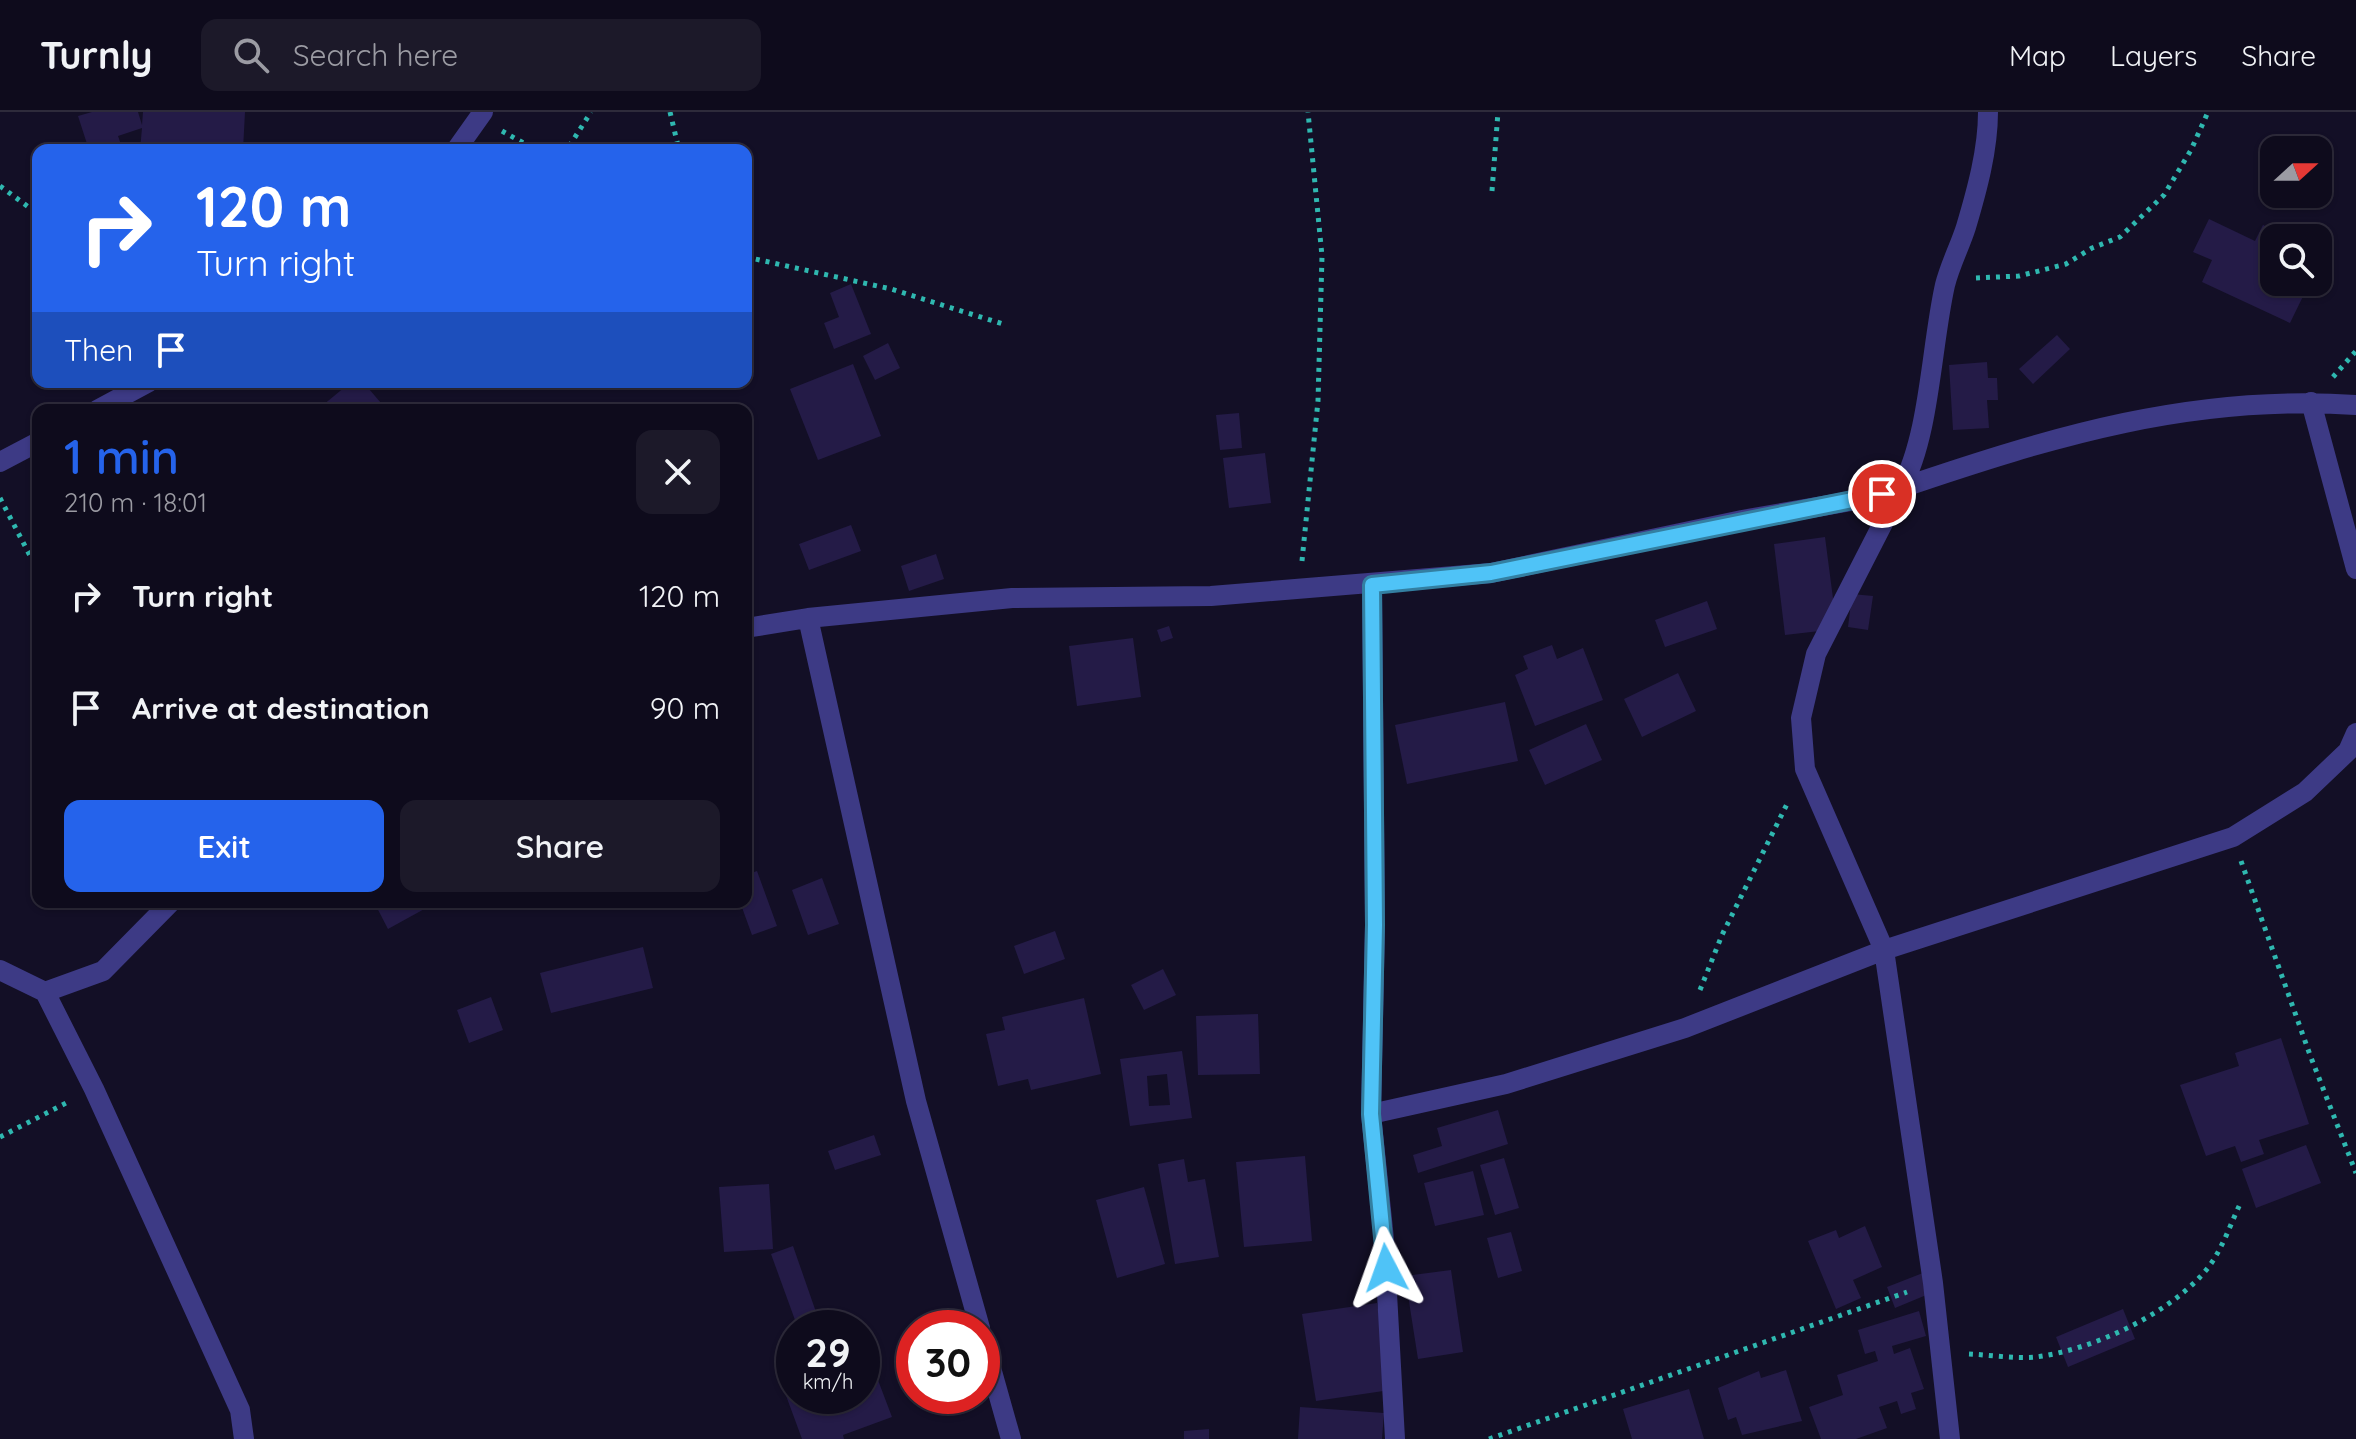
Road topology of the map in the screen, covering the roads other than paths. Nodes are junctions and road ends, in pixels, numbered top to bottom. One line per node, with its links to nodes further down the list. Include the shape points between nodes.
1 (1988, 112): 10 (street, via 1988,139 1966,227 1946,280 1920,440)
2 (481, 115): 3 (street)
3 (460, 144)
4 (138, 388): 6 (street)
5 (2311, 402): 7 (street); 10 (street, via 2171,412 2024,447); 11 (street)
6 (108, 404)
7 (2356, 405)
8 (32, 445): 9 (street)
9 (0, 462)
10 (1901, 488): 12 (street, via 1491,573); 17 (street, via 1816,654 1801,718 1805,769)
11 (2356, 569)
12 (1372, 585): 13 (street, via 1211,596 1012,598); 20 (street)
13 (808, 618): 14 (street); 21 (street, via 916,1101)
14 (752, 627)
15 (2356, 733): 17 (street, via 2348,751 2305,792 2233,837)
16 (165, 908): 19 (street, via 103,971)
17 (1884, 950): 20 (street, via 1685,1028 1506,1084); 26 (street, via 1933,1283)
18 (0, 970): 19 (street)
19 (45, 992): 23 (street, via 240,1410)
20 (1371, 1114): 25 (street)
21 (975, 1310)
22 (1000, 1400): 24 (street)
23 (244, 1439)
24 (1011, 1439)
25 (1395, 1439)
26 (1950, 1439)

